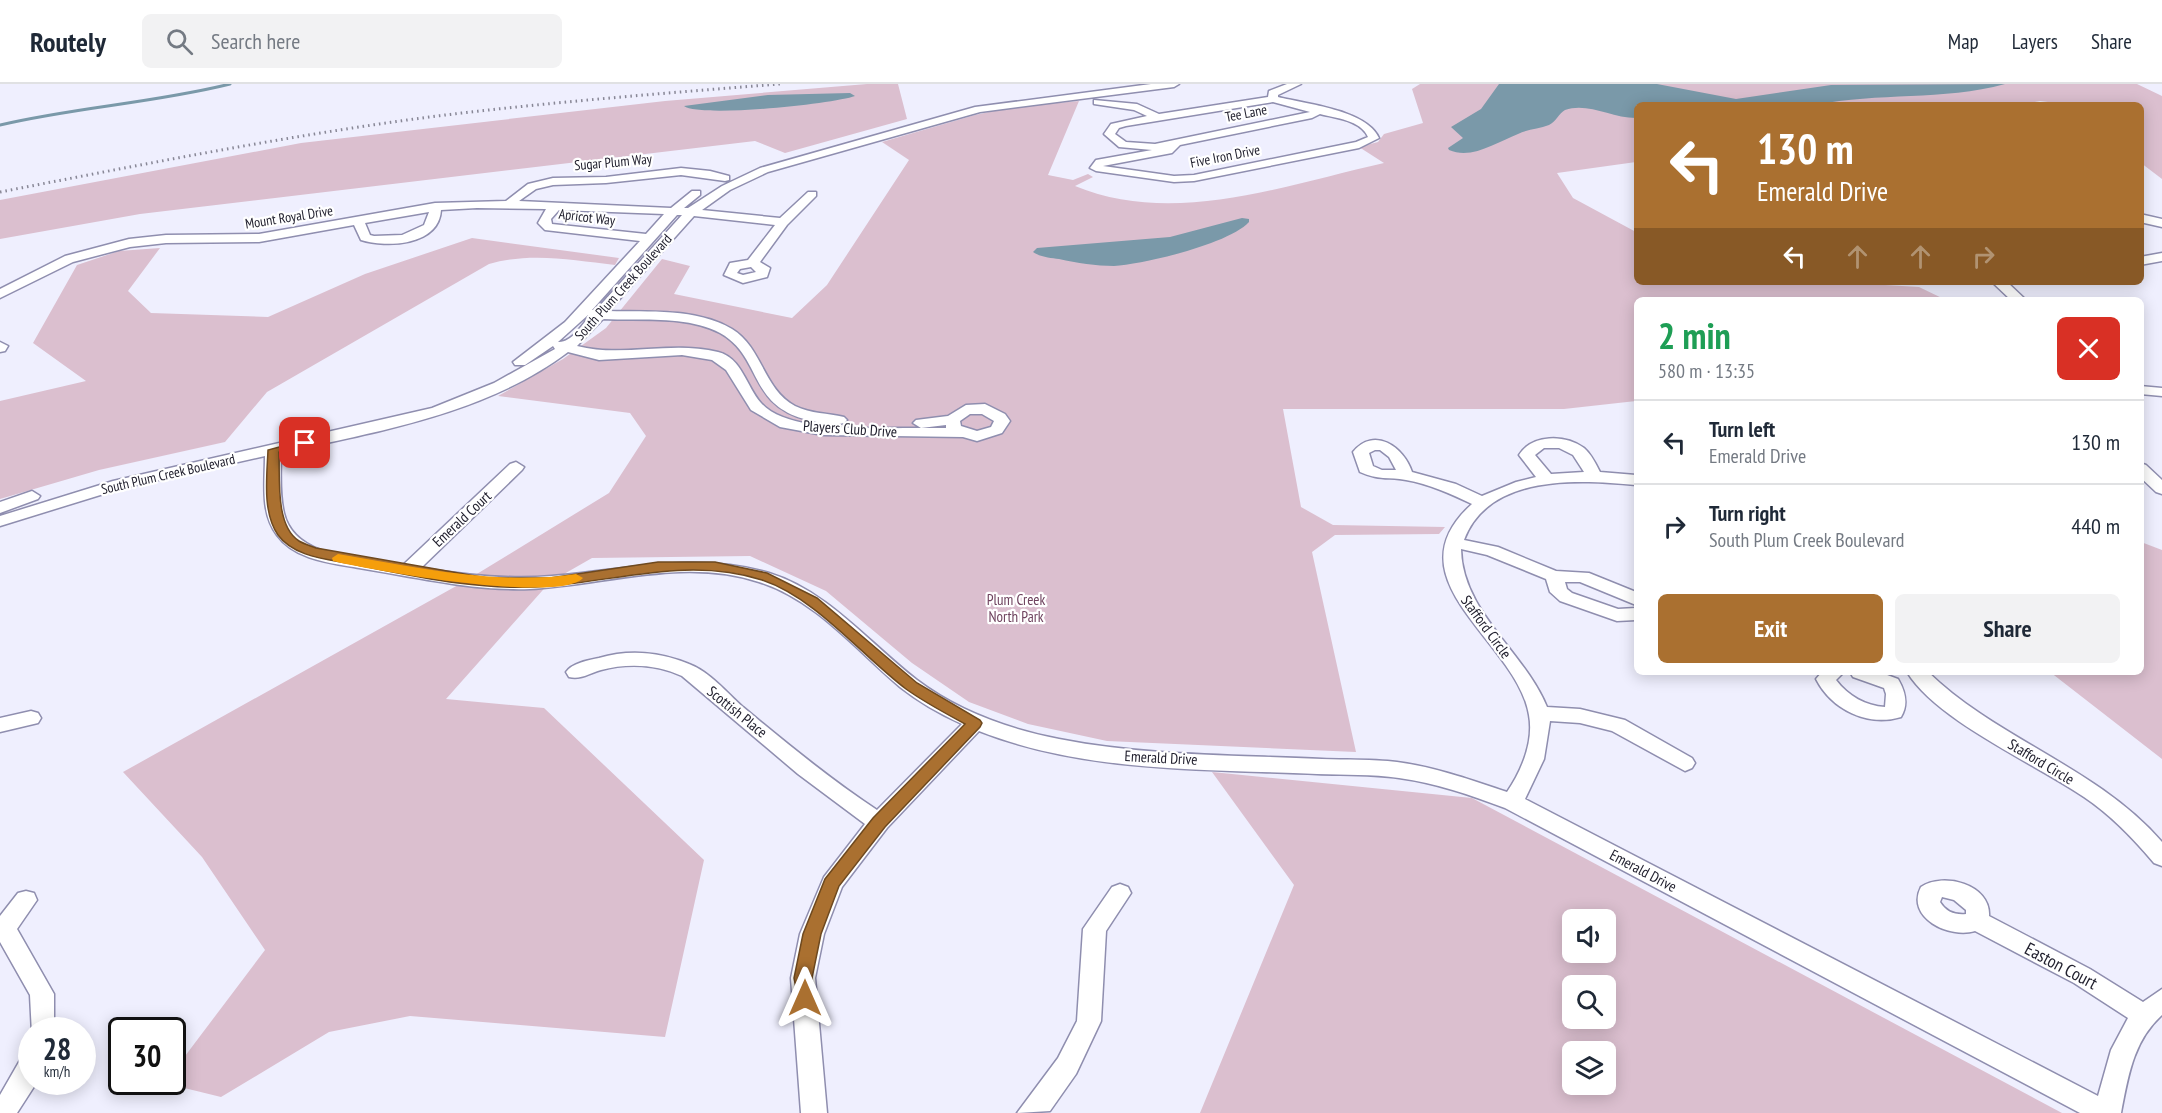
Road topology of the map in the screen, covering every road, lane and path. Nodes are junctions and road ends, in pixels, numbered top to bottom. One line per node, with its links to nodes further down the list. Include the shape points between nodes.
1 (1142, 84): 4 (street, South Plum Creek Boulevard)
2 (1174, 84): 4 (street, South Plum Creek Boulevard)
3 (1296, 84): 5 (street, via 1273,93)
4 (1088, 94): 7 (street, via 1086,103 1094,107 1131,111); 9 (street, South Plum Creek Boulevard, via 996,100 958,108 777,158); 14 (street, South Plum Creek Boulevard, via 979,109 785,163)
5 (1273, 99): 6 (street); 7 (street)
6 (1320, 109): 8 (street, Tee Lane, via 1312,115); 8 (street, Five Iron Drive, via 1355,120 1370,129 1374,138 1359,145 1194,178 1174,179 1096,168 1100,162 1122,156 1172,150)
7 (1151, 118): 8 (street, via 1115,126 1108,134 1123,145)
8 (1176, 143)
9 (725, 178): 11 (street, Sugar Plum Way, via 688,170 546,183 524,190); 14 (street, South Plum Creek Boulevard)
10 (812, 194): 17 (street)
11 (510, 204): 12 (street, Mount Royal Drive); 13 (street, Mount Royal Drive)
12 (556, 206): 14 (street, Mount Royal Drive); 19 (street, Apricot Way, via 544,218 549,227)
13 (435, 207): 16 (street, Mount Royal Drive); 16 (street, via 433,222 427,229 400,239 372,241 365,237)
14 (680, 210): 17 (street, Mount Royal Drive); 19 (street, South Plum Creek Boulevard); 27 (street, South Plum Creek Boulevard)
15 (2144, 219): 18 (street)
16 (358, 220): 24 (street, Mount Royal Drive, via 252,239 129,243 69,259)
17 (783, 222): 22 (street)
18 (2162, 223)
19 (649, 238): 26 (street, South Plum Creek Boulevard)
20 (2162, 257): 21 (street)
21 (2144, 260)
22 (752, 263)
23 (2002, 285): 25 (street)
24 (0, 294)
25 (2016, 297)
26 (582, 313): 27 (street, Players Club Drive); 29 (street, South Plum Creek Boulevard)
27 (601, 315): 28 (street, Players Club Drive, via 690,321); 30 (street, South Plum Creek Boulevard)
28 (729, 333): 31 (street, Players Club Drive, via 723,345); 31 (street, Players Club Drive, via 744,346 776,399 795,411 828,420 955,426 823,430 780,422 756,407 726,360)
29 (549, 344): 30 (street, Players Club Drive); 43 (street, South Plum Creek Boulevard, via 501,372 430,401 118,472)
30 (567, 348): 31 (street, Players Club Drive, via 599,356); 34 (street, South Plum Creek Boulevard, via 507,382 437,411)
31 (699, 352)
32 (2144, 390): 33 (street)
33 (2162, 392)
34 (273, 450): 44 (street, South Plum Creek Boulevard, via 119,484); 46 (street, Emerald Drive, via 274,504 283,532 293,543 313,552)
35 (516, 467): 46 (street, Emerald Court)
36 (2144, 472): 41 (street)
37 (1405, 475): 42 (street, via 1444,485)
38 (1596, 477): 39 (street); 39 (street, via 1585,458 1574,449 1559,444 1537,445 1527,455); 40 (street)
39 (1547, 480): 42 (street, via 1521,485)
40 (1634, 480)
41 (2162, 489)
42 (1483, 503): 45 (street, via 1466,518)
43 (0, 508)
44 (0, 521)
45 (1452, 542): 47 (street, via 1492,551); 56 (street, Stafford Circle, via 1451,558 1458,587 1526,683)
46 (407, 571): 58 (street, Emerald Drive, via 487,583 550,582 658,566 715,566 767,577 812,602 912,686)
47 (1554, 576): 48 (street, via 1583,577); 49 (street, via 1559,592 1566,597 1617,615)
48 (1634, 598)
49 (1634, 614)
50 (576, 672): 62 (street, Scottish Place, via 599,662 623,658 646,659 683,669 840,797)
51 (1831, 675): 55 (street, via 1826,679 1830,688 1870,713 1894,712 1896,694)
52 (1868, 675): 55 (street)
53 (1913, 675): 55 (street)
54 (1920, 675): 63 (street, Stafford Circle, via 1997,736 2117,810)
55 (1891, 684)
56 (1539, 713): 60 (street, via 1580,716 1618,725); 61 (street, Stafford Circle, via 1537,746 1524,786)
57 (31, 718): 59 (street)
58 (975, 723): 61 (street, Emerald Drive, via 1092,754 1396,770 1448,780); 62 (street)
59 (0, 725)
60 (1685, 763)
61 (1512, 802): 73 (street, Emerald Drive)
62 (879, 822): 71 (street, via 831,883 812,934 803,978)
63 (2162, 857)
64 (1120, 893): 72 (street, via 1095,929 1089,1021 1067,1066)
65 (26, 900): 68 (street, via 4,928 42,994)
66 (1977, 921): 67 (street, Easton Court)
67 (2153, 1008): 73 (street, via 2127,1041)
68 (42, 1017)
69 (18, 1089): 70 (street)
70 (3, 1113)
71 (814, 1113)
72 (1030, 1113)
73 (2107, 1113)

